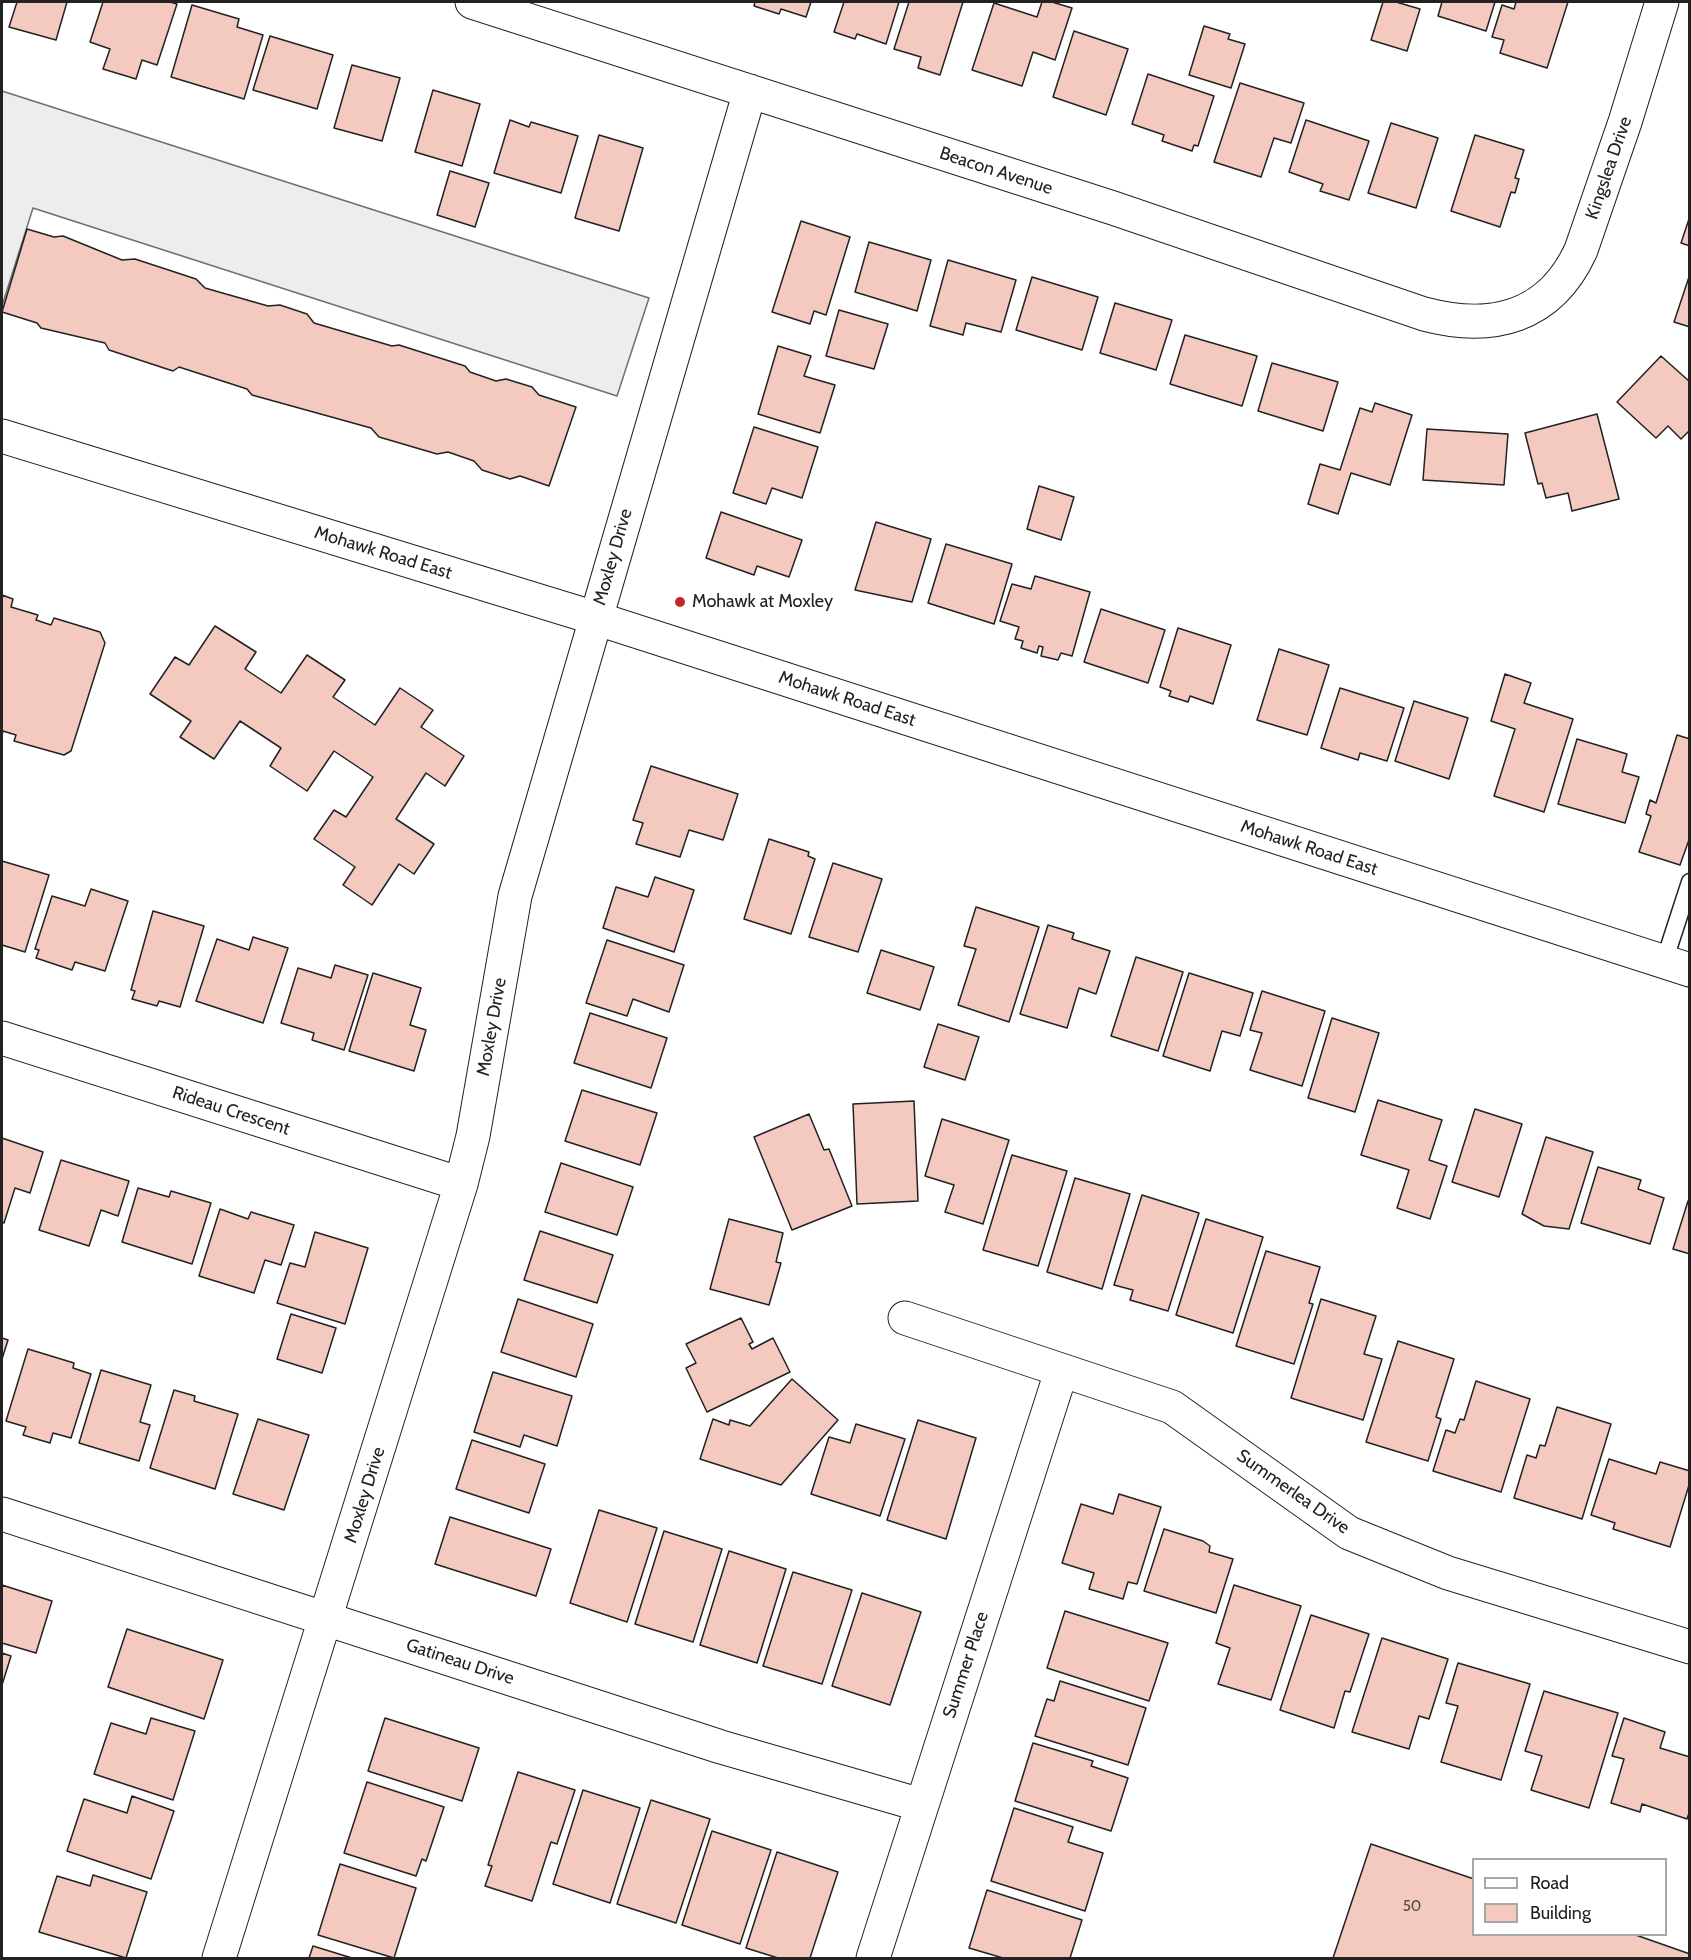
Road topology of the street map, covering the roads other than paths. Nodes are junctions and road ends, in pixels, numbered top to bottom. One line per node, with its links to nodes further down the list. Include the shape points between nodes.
1 (472, 2): 3 (street, Beacon Avenue)
2 (1662, 2): 4 (street, Kingslea Drive, via 1581,250 1557,286)
3 (750, 91): 4 (street, Beacon Avenue, via 1424,314 1482,322); 6 (street, Moxley Drive)
4 (1522, 313)
5 (2, 436): 6 (street, Mohawk Road East)
6 (594, 618): 8 (street, Mohawk Road East); 10 (street, Moxley Drive, via 515,896)
7 (1689, 882): 8 (lane)
8 (1677, 966)
9 (2, 1038): 10 (street, Rideau Crescent)
10 (461, 1185): 14 (street, Moxley Drive)
11 (905, 1318): 12 (street, Summerlea Drive)
12 (1061, 1372): 15 (street, Summerlea Drive, via 1172,1407 1349,1533 1448,1573); 16 (street, Summer Place)
13 (2, 1514): 14 (street, Gatineau Drive)
14 (327, 1619): 16 (street, Gatineau Drive, via 721,1747); 17 (street, Moxley Drive)
15 (1689, 1647)
16 (921, 1805): 18 (street, Summer Place)
17 (219, 1959)
18 (873, 1959)

